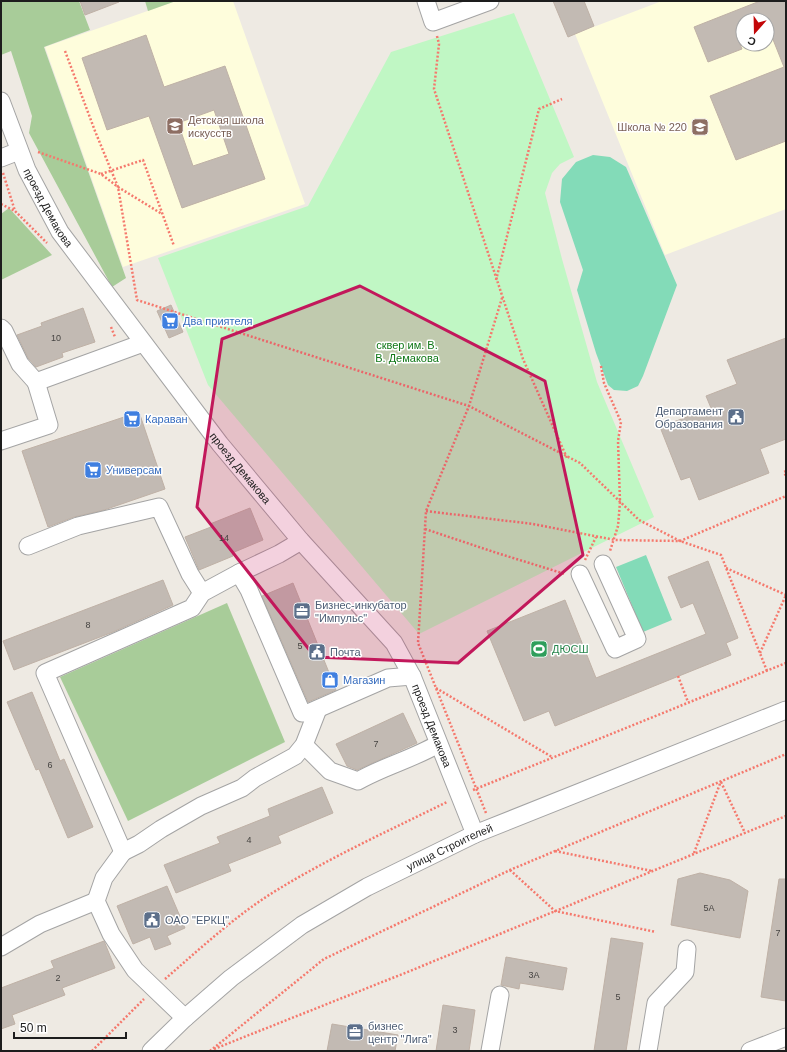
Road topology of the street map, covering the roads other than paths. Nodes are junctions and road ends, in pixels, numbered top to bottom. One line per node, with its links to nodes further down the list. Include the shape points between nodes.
1 (426, 1): 2 (street, via 433,22)
2 (490, 1)
3 (1, 101): 4 (street, проезд Демакова)
4 (26, 151): 5 (street); 7 (street, проезд Демакова, via 60,232)
5 (1, 158)
6 (1, 328): 8 (street, via 20,364)
7 (143, 343): 8 (street); 10 (street, проезд Демакова, via 220,444)
8 (36, 382): 9 (street, via 49,425)
9 (1, 441)
10 (301, 542): 14 (street); 16 (street, проезд Демакова, via 394,643)
11 (28, 546): 15 (street, via 78,526 159,507 190,574)
12 (603, 564): 13 (street, via 637,639 615,649)
13 (578, 570)
14 (239, 573): 15 (street); 17 (street, via 249,590 302,713)
15 (202, 593): 22 (street, via 192,608 46,673)
16 (412, 676): 17 (street, via 388,678); 19 (street, проезд Демакова)
17 (318, 708): 20 (street)
18 (786, 710): 21 (street, улица Строителей)
19 (438, 744): 20 (street, via 358,781 330,771); 21 (street, проезд Демакова)
20 (304, 745): 22 (street, via 295,756 242,788 201,806)
21 (475, 834): 27 (street, улица Строителей, via 367,887 302,925 231,978)
22 (123, 852): 23 (street, via 104,878)
23 (96, 901): 24 (street, via 40,924); 27 (street, via 123,954 135,970)
24 (1, 947)
25 (687, 949): 31 (street, via 685,972 656,1003)
26 (500, 995): 30 (street)
27 (186, 1018): 29 (street, улица Строителей)
28 (786, 1037): 32 (street)
29 (151, 1051)
30 (490, 1051)
31 (648, 1051)
32 (750, 1051)

